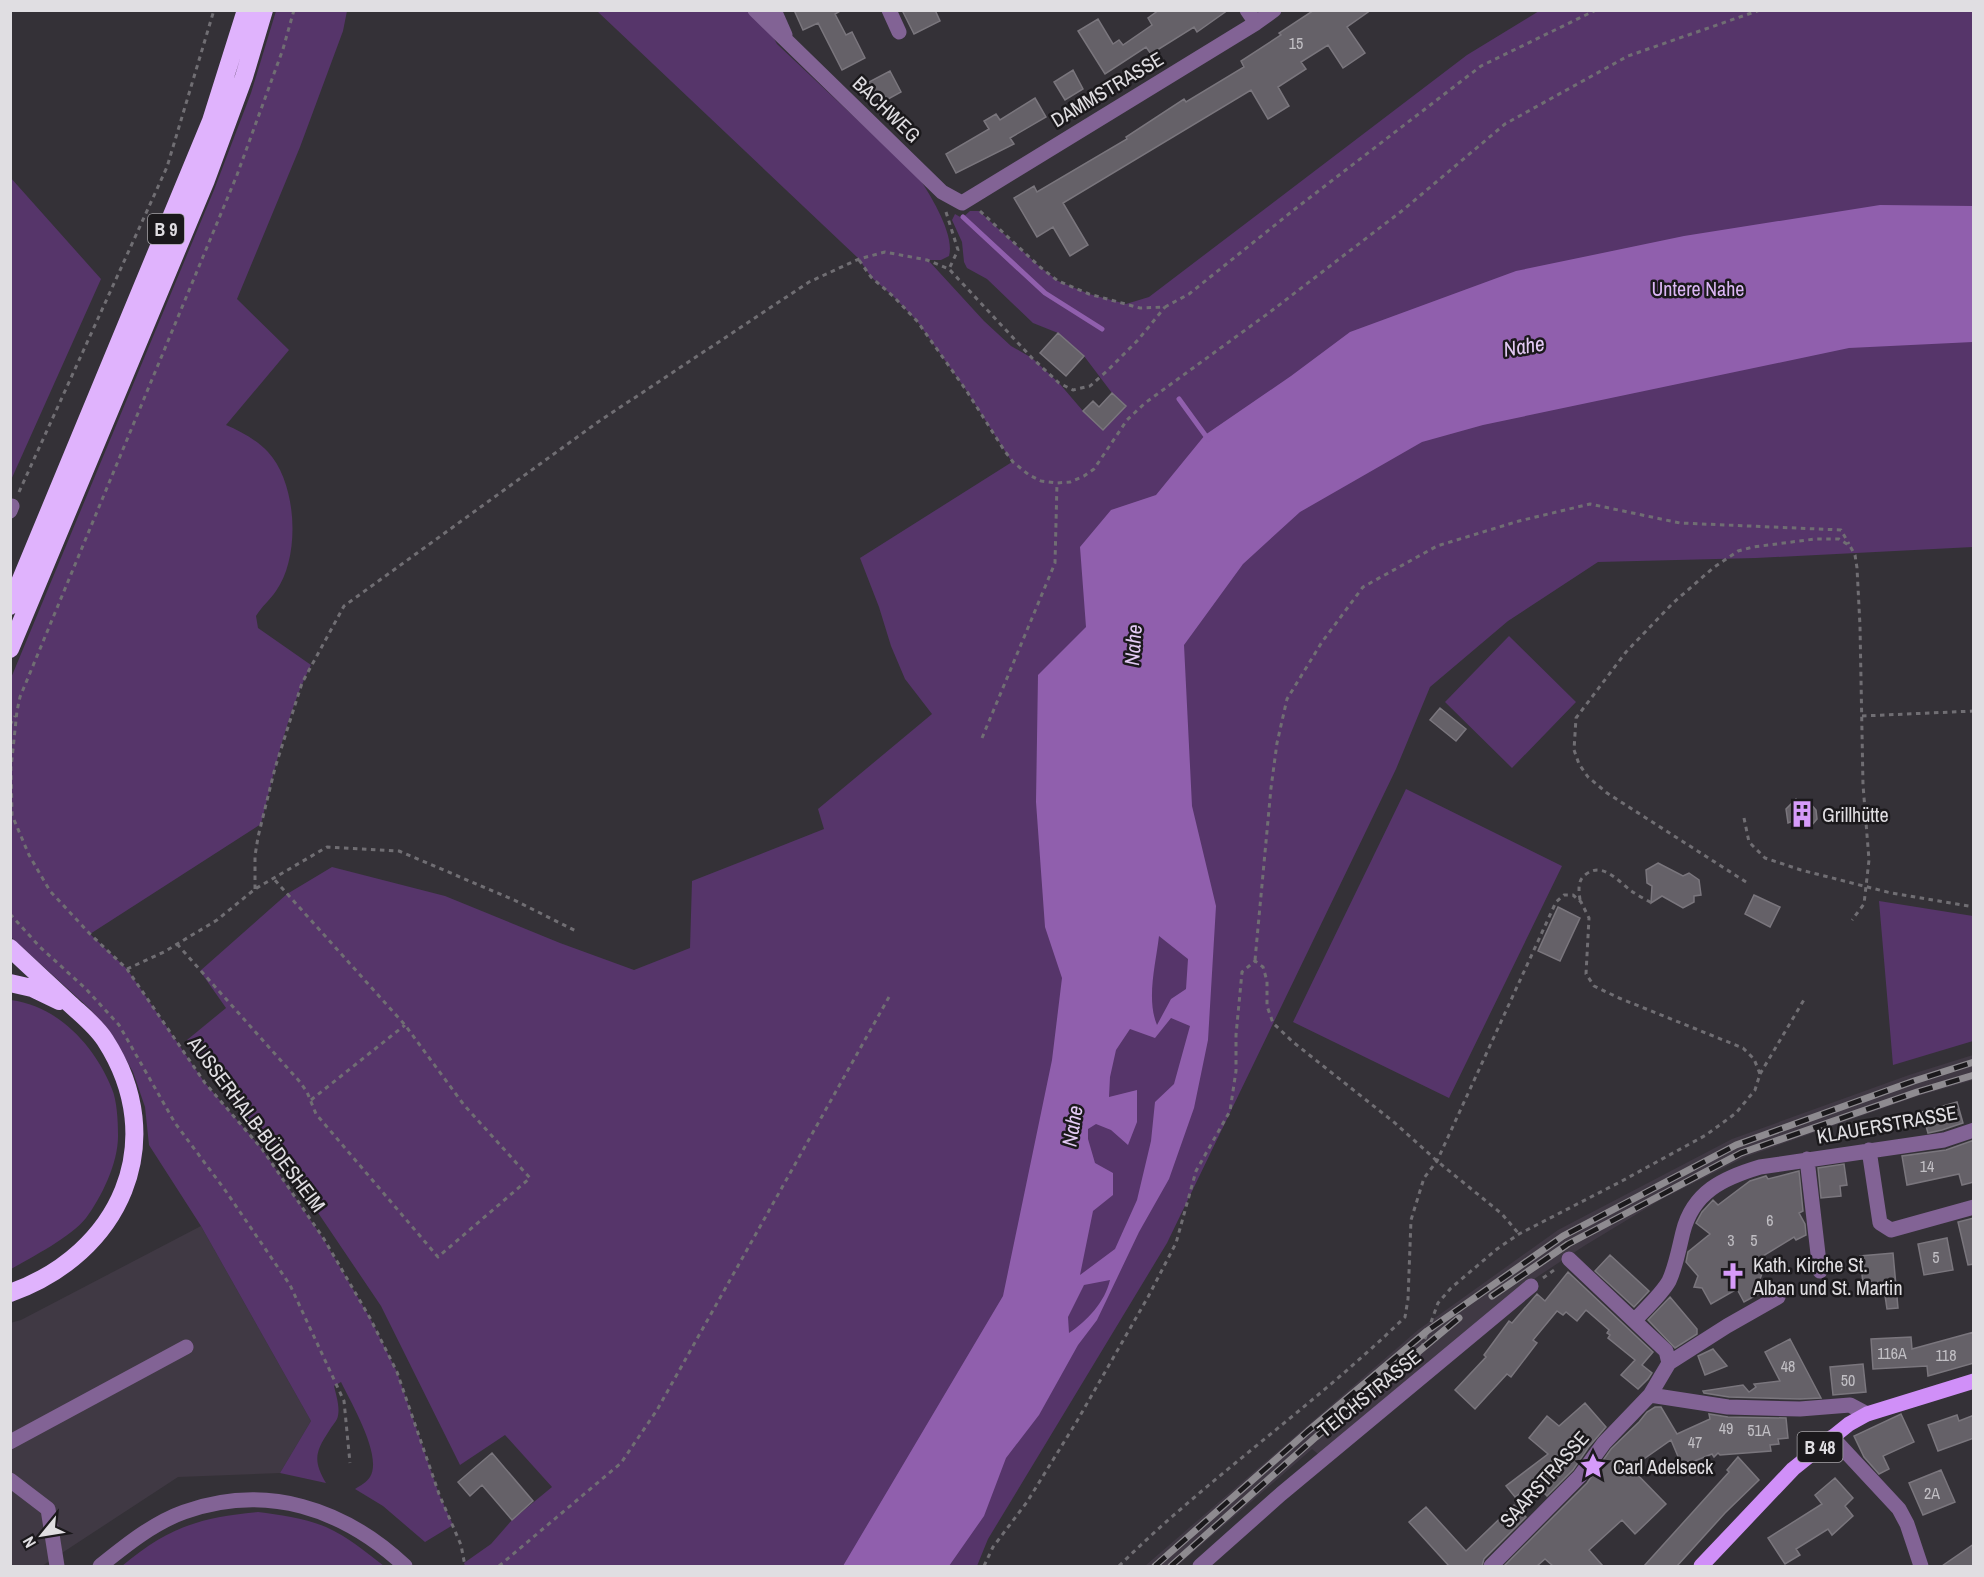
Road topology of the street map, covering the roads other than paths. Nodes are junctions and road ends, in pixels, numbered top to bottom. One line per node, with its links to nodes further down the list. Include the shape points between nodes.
1 (246, 10): 11 (highway, B 9, via 211,121)
2 (264, 10): 12 (highway, B 9, via 241,88 206,180)
3 (754, 10): 9 (street, BACHWEG)
4 (774, 10): 9 (street, BACHWEG)
5 (889, 10): 8 (street)
6 (1274, 10): 7 (street, DAMMSTRASSE)
7 (1251, 17): 10 (street, DAMMSTRASSE)
8 (899, 32)
9 (788, 41): 10 (street, BACHWEG, via 942,192)
10 (962, 203)
11 (10, 606)
12 (10, 649)
13 (10, 948): 15 (highway)
14 (10, 983): 15 (highway, via 32,988)
15 (74, 1008): 23 (highway, via 94,1025 121,1070 132,1104 132,1164 123,1194 102,1230 69,1263)
16 (1974, 1130): 17 (street, KLAUERSTRASSE, via 1944,1140)
17 (1869, 1150): 18 (street, KLAUERSTRASSE); 19 (street, via 1880,1223 1885,1228 1891,1230)
18 (1807, 1159): 21 (street, KLAUERSTRASSE); 25 (street, KLAUERSTRASSE, via 1746,1171 1699,1198 1689,1214 1668,1283)
19 (1974, 1207)
20 (1569, 1259): 25 (street)
21 (1820, 1271)
22 (1532, 1286): 37 (street, TEICHSTRASSE, via 1412,1383)
23 (10, 1293)
24 (1778, 1297): 27 (street)
25 (1635, 1320): 27 (street, via 1666,1350)
26 (186, 1347): 32 (street)
27 (1669, 1363): 29 (street, SAARSTRASSE)
28 (1974, 1381): 30 (main road, B 48)
29 (1650, 1395): 30 (street, via 1728,1407 1800,1409 1850,1405); 38 (street, SAARSTRASSE, via 1604,1443 1580,1476)
30 (1867, 1414): 31 (main road, B 48)
31 (1832, 1437): 39 (main road, B 48, via 1793,1469); 40 (street, via 1899,1509)
32 (10, 1442)
33 (10, 1479): 34 (street, via 48,1509)
34 (57, 1566)
35 (100, 1566): 36 (street, via 147,1530 182,1512 213,1503 260,1499 316,1509 340,1519 385,1547)
36 (405, 1566)
37 (1200, 1566)
38 (1491, 1566)
39 (1701, 1566)
40 (1921, 1566)

